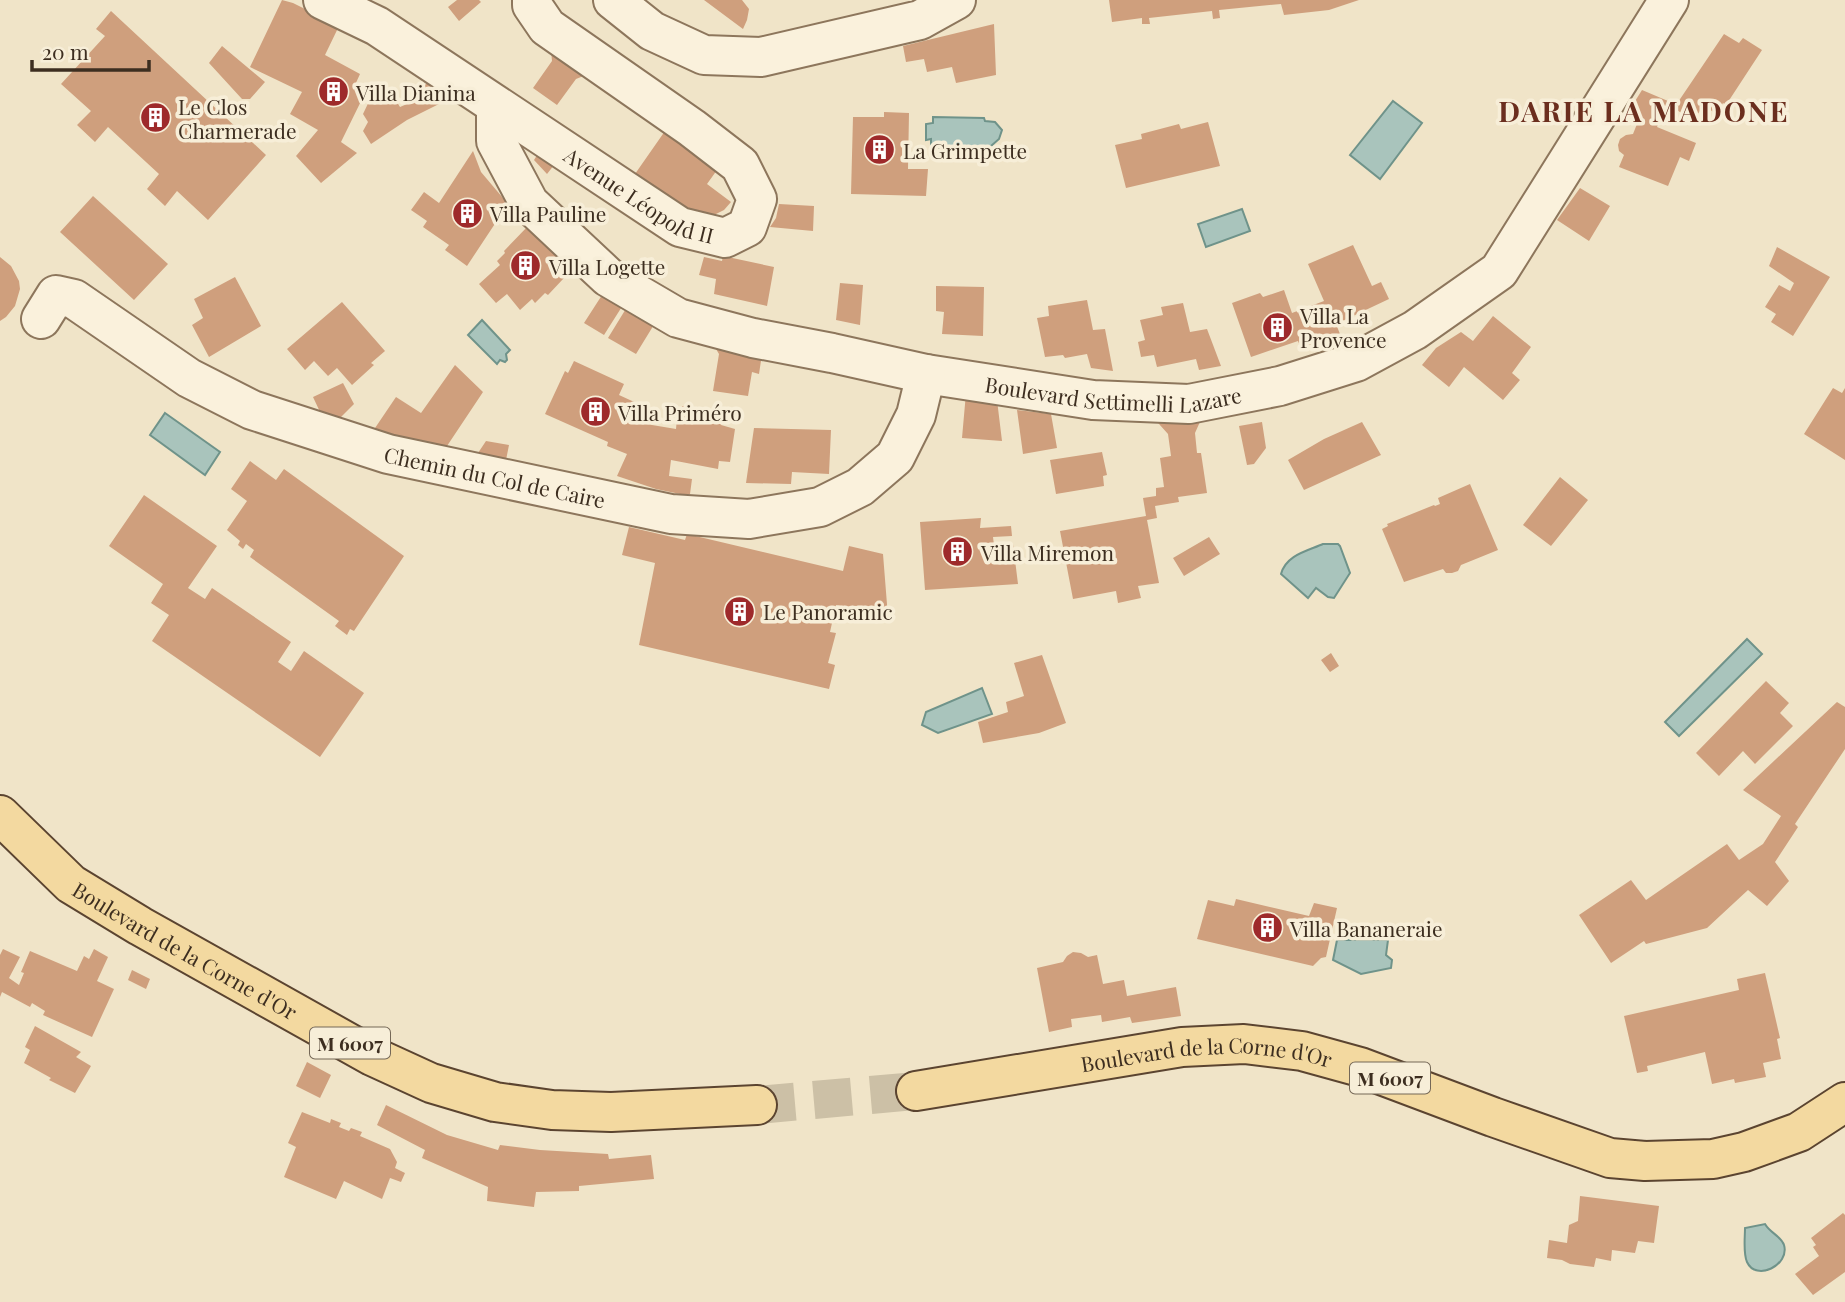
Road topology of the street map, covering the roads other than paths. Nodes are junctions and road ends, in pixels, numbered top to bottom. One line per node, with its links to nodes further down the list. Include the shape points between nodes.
1 (323, 0): 6 (street, Avenue Léopold II, via 377,26)
2 (532, 0): 6 (street, Avenue Léopold II, via 547,27 740,165 757,199 747,227 724,238 680,227)
3 (613, 0): 4 (street, via 652,31 704,55 761,57 920,20)
4 (956, 0)
5 (1669, 0): 8 (street, Boulevard Settimelli Lazare, via 1499,271 1415,330 1356,362 1280,386 1189,404 1093,400)
6 (496, 106): 8 (street, Boulevard Settimelli Lazare, via 496,141 529,202 608,277 678,318)
7 (41, 319): 8 (street, Chemin du Col de Caire, via 56,295 74,299 189,378 252,410 388,454 671,514 749,519 820,508 860,487 895,457 916,415)
8 (926, 374)
9 (0, 815): 12 (main road, Boulevard de la Corne d'Or / M 6007, via 71,884 372,1056 431,1083 495,1102 552,1111)
10 (916, 1091): 11 (main road, Boulevard de la Corne d'Or / M 6007, via 1182,1047 1244,1044 1302,1051 1360,1067 1610,1158 1645,1161 1713,1159 1744,1152 1799,1132)
11 (1845, 1102)
12 (757, 1105)

